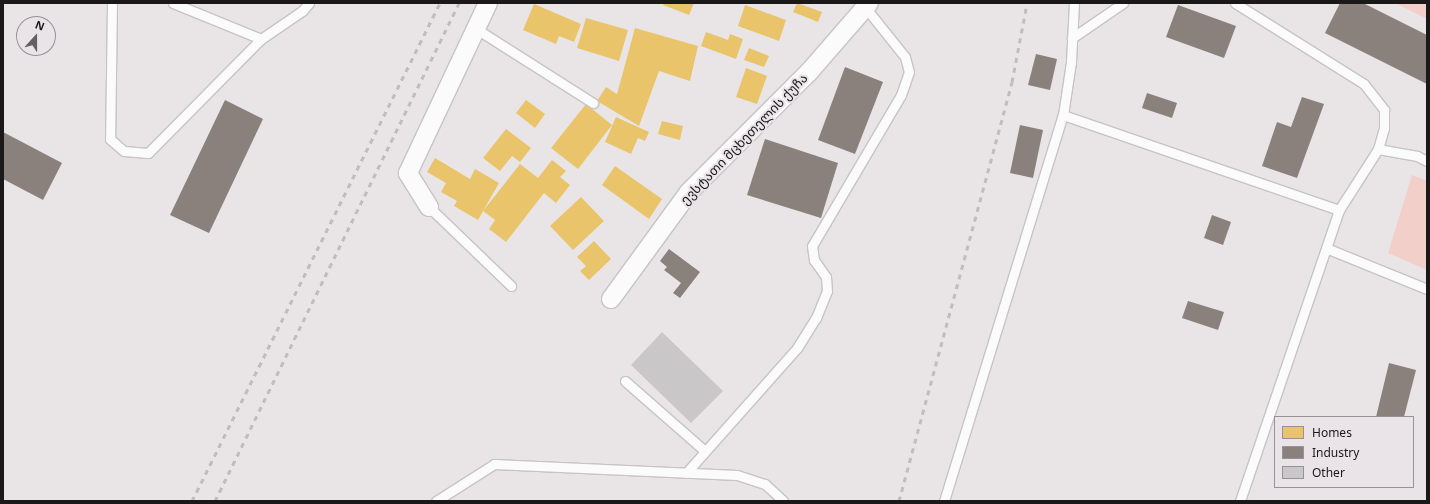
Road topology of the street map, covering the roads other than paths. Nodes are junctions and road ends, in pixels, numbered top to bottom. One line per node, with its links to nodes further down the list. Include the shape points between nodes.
1 (112, 3): 11 (lane, via 110,139 124,151 148,153)
2 (173, 3): 11 (lane)
3 (309, 3): 11 (lane, via 302,11)
4 (488, 3): 9 (street)
5 (1074, 3): 10 (lane)
6 (1123, 3): 10 (lane)
7 (1235, 3): 14 (lane, via 1364,84 1384,110 1384,128)
8 (867, 5): 21 (street, ევსტათი მცხეთელის ქუჩა, via 809,72 689,192); 23 (lane, via 905,57 909,72 901,95 812,246 814,260 826,277 826,291 816,318 797,348)
9 (475, 28): 12 (lane); 16 (street, via 408,172)
10 (1072, 38): 13 (lane)
11 (261, 39)
12 (593, 103)
13 (1064, 115): 17 (lane); 27 (lane)
14 (1378, 149): 15 (lane); 17 (lane)
15 (1427, 161)
16 (429, 206): 19 (lane)
17 (1339, 210): 18 (lane)
18 (1326, 248): 20 (lane); 28 (lane)
19 (511, 286)
20 (1427, 289)
21 (611, 300)
22 (626, 381): 23 (lane)
23 (705, 451): 24 (lane)
24 (686, 473): 25 (lane, via 494,464); 26 (lane, via 737,475 765,484)
25 (436, 501)
26 (783, 501)
27 (944, 501)
28 (1240, 501)

